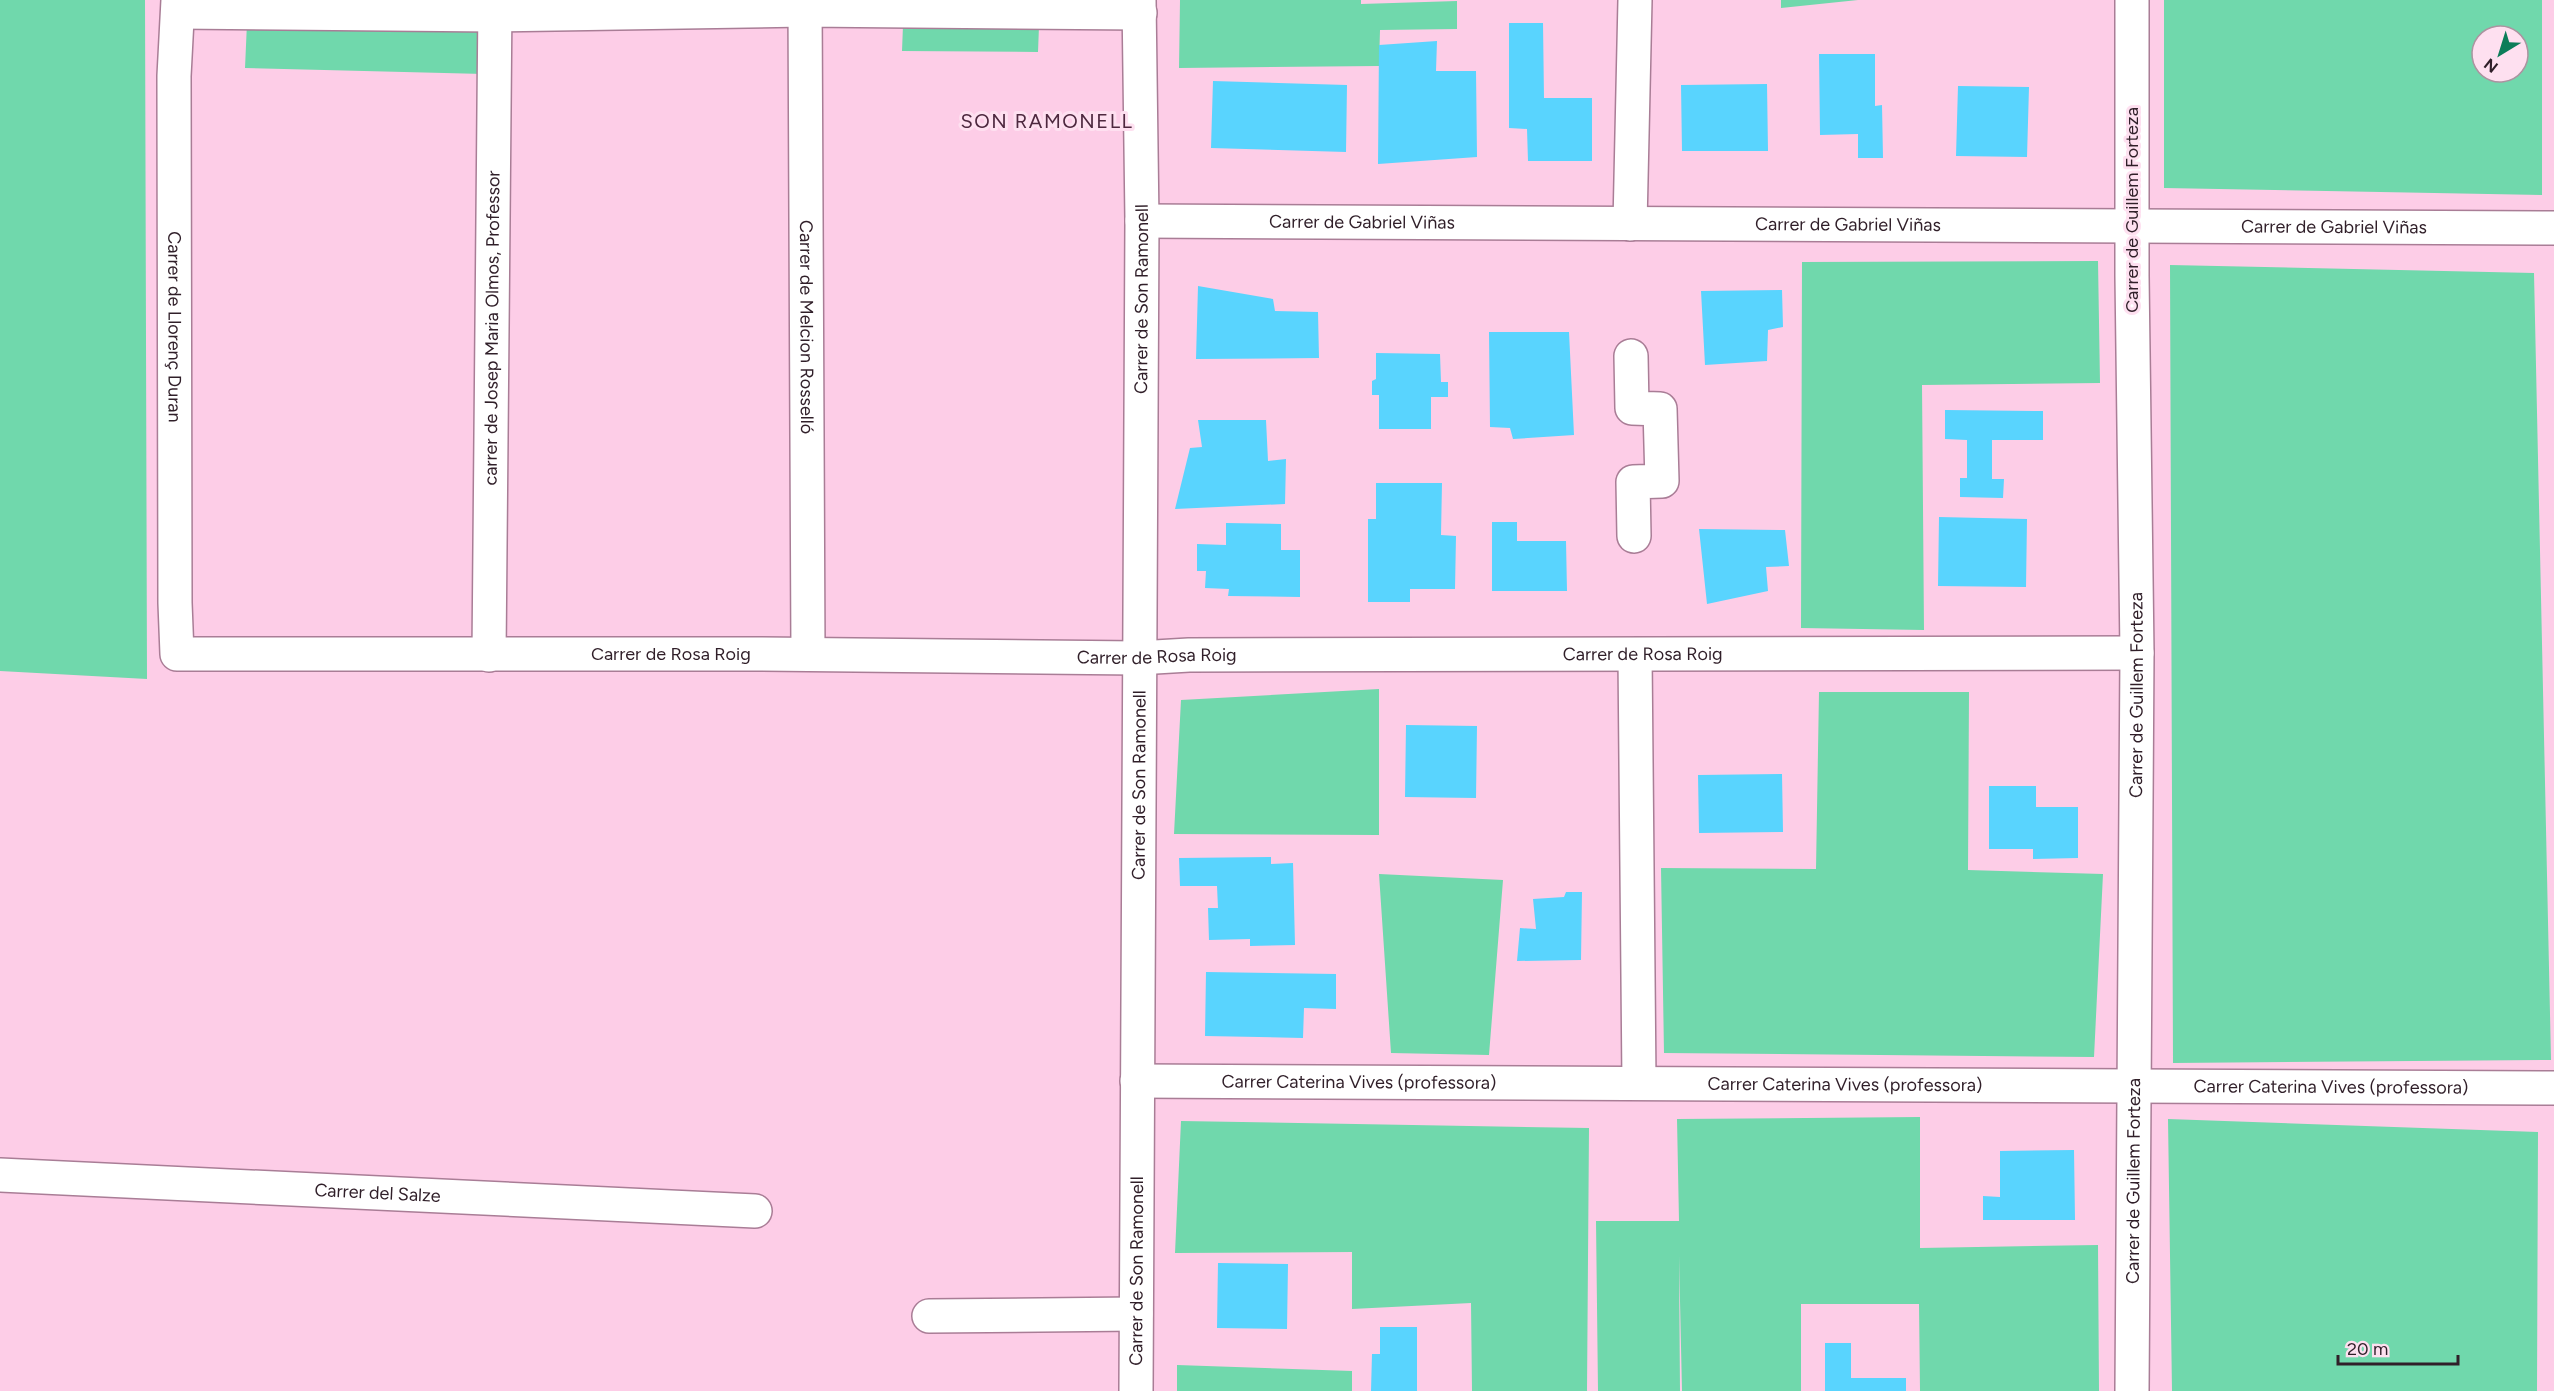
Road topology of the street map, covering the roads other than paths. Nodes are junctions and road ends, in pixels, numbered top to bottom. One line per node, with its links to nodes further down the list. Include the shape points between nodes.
1 (1635, 0): 8 (street)
2 (2132, 0): 9 (street, Carrer de Guillem Forteza)
3 (805, 5): 5 (street); 6 (street); 15 (street, Carrer de Melcion Rosselló)
4 (178, 6): 6 (street); 14 (street, Carrer de Llorenç Duran, via 174,76)
5 (1140, 7): 7 (street, Carrer de Son Ramonell)
6 (495, 8): 16 (street, carrer de Josep Maria Olmos, Professor)
7 (1142, 220): 8 (street, Carrer de Gabriel Viñas); 18 (street, Carrer de Son Ramonell)
8 (1630, 224): 9 (street, Carrer de Gabriel Viñas)
9 (2132, 226): 10 (street, Carrer de Gabriel Viñas); 13 (street, Carrer de Guillem Forteza)
10 (2554, 228)
11 (1632, 356): 12 (street, via 1632,408 1660,408 1662,481 1633,482)
12 (1634, 536)
13 (2137, 652): 17 (street, Carrer de Rosa Roig); 21 (street, Carrer de Guillem Forteza)
14 (177, 654): 16 (street, Carrer de Rosa Roig)
15 (808, 654): 16 (street, Carrer de Rosa Roig); 18 (street, Carrer de Rosa Roig)
16 (489, 655)
17 (1635, 655): 18 (street, Carrer de Rosa Roig); 20 (street)
18 (1138, 658): 19 (street, Carrer de Son Ramonell)
19 (1137, 1081): 20 (street, Carrer Caterina Vives (professora)); 25 (street, Carrer de Son Ramonell)
20 (1639, 1083): 21 (street, Carrer Caterina Vives (professora))
21 (2135, 1086): 22 (street, Carrer Caterina Vives (professora)); 28 (street, Carrer de Guillem Forteza)
22 (2554, 1088)
23 (0, 1175): 24 (street, Carrer del Salze)
24 (755, 1211)
25 (1136, 1314): 26 (street); 27 (street, Carrer de Son Ramonell)
26 (929, 1316)
27 (1136, 1391)
28 (2132, 1391)

